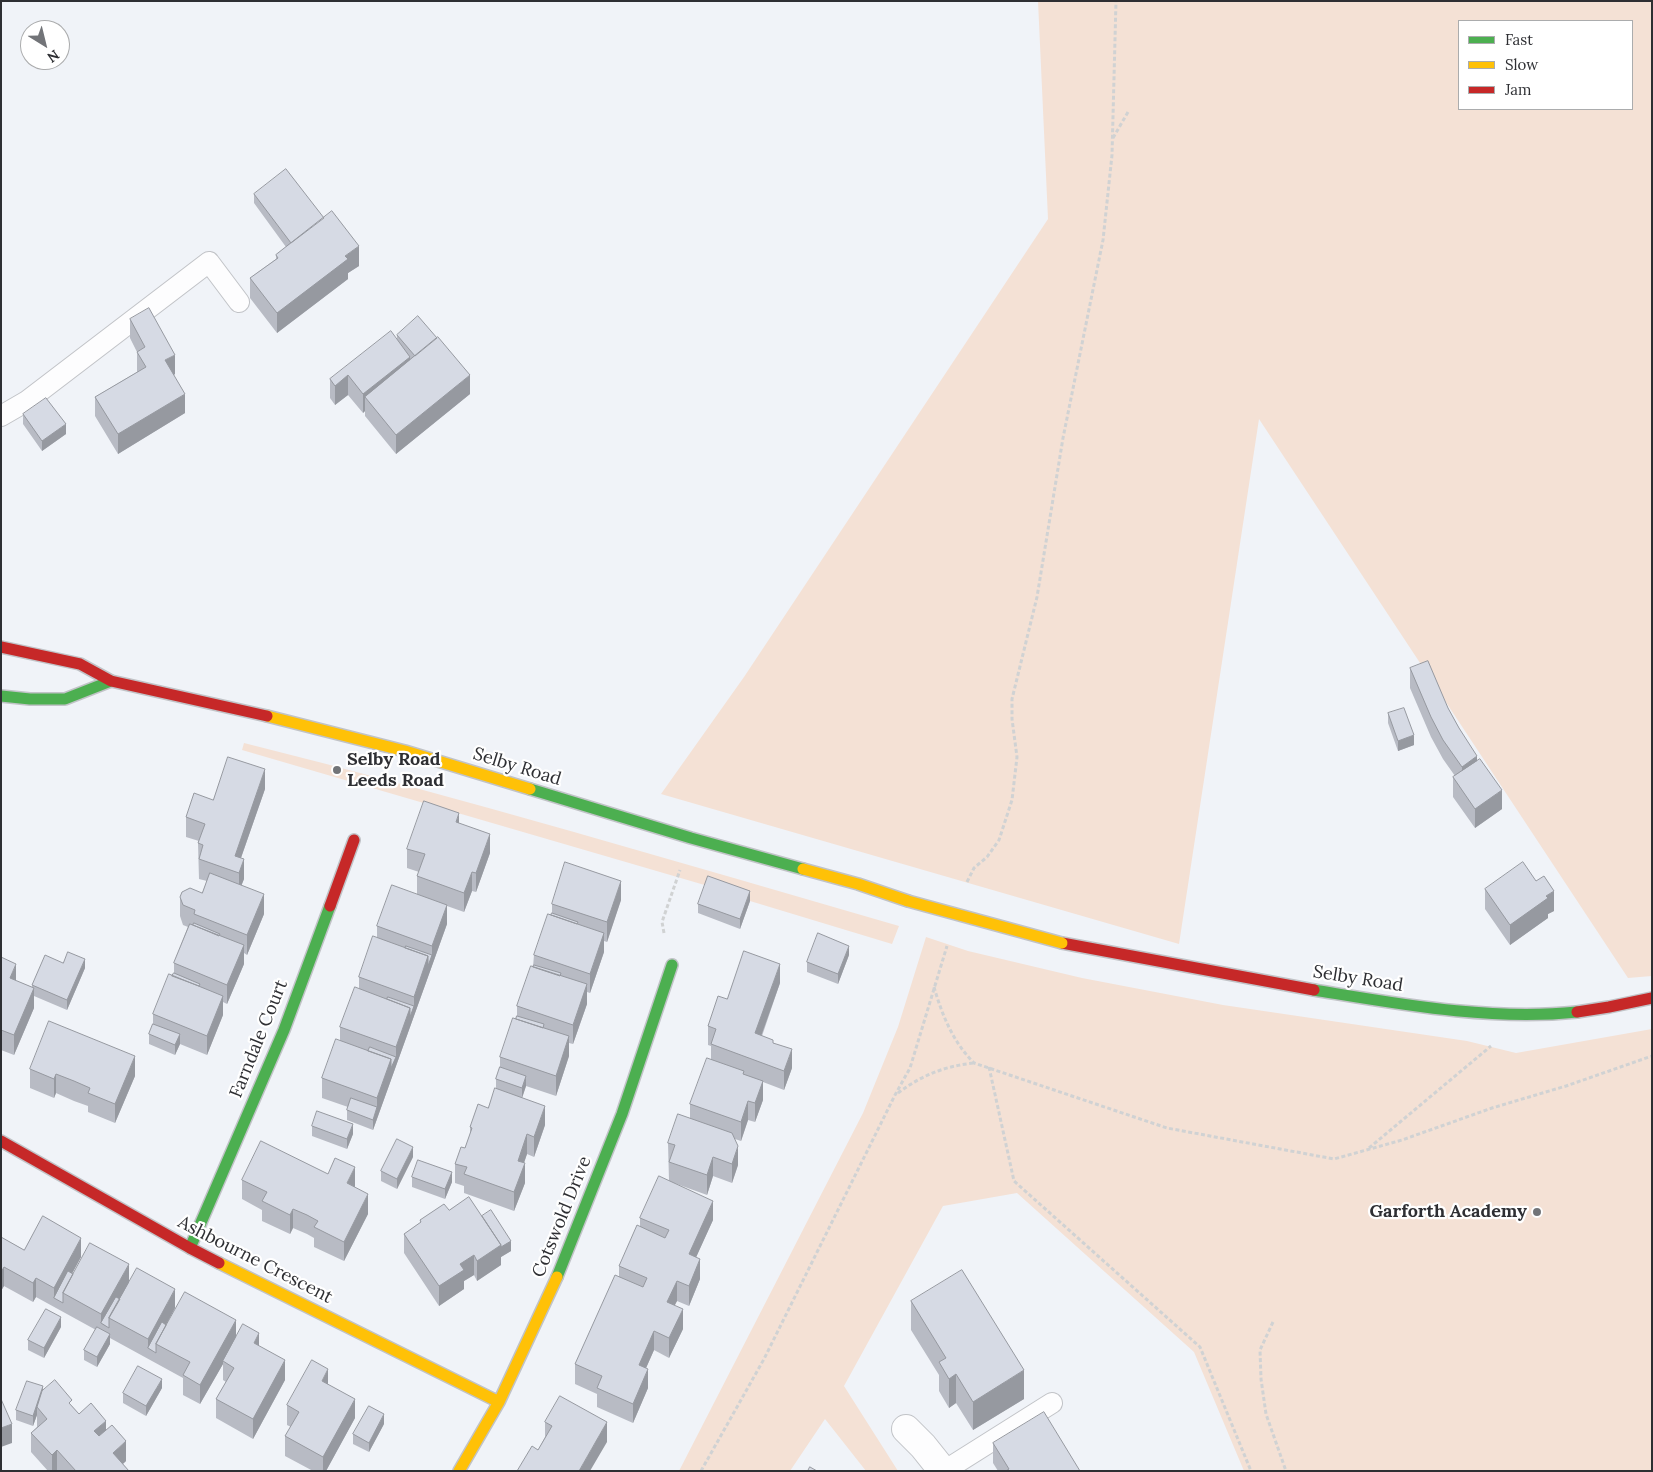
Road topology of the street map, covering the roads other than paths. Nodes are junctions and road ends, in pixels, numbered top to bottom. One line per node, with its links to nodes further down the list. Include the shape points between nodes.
1 (239, 302): 2 (lane, via 209,262 27,401)
2 (1, 416)
3 (1, 647): 4 (main road, Selby Road, via 80,664)
4 (111, 682): 5 (main road, via 65,699); 8 (main road, Selby Road, bridge, via 249,711 406,751 908,901 1062,943 1174,966 1390,1002 1479,1012 1583,1011)
5 (1, 696)
6 (354, 840): 10 (main road, Farndale Court, via 284,1030)
7 (672, 965): 11 (main road, Cotswold Drive, via 622,1114 565,1260)
8 (1652, 998)
9 (1, 1141): 10 (main road, Ashbourne Crescent)
10 (190, 1248): 11 (main road, Ashbourne Crescent)
11 (499, 1402): 14 (main road, Cotswold Drive)
12 (1052, 1402): 15 (lane)
13 (906, 1429): 15 (street)
14 (459, 1471)
15 (944, 1471)

